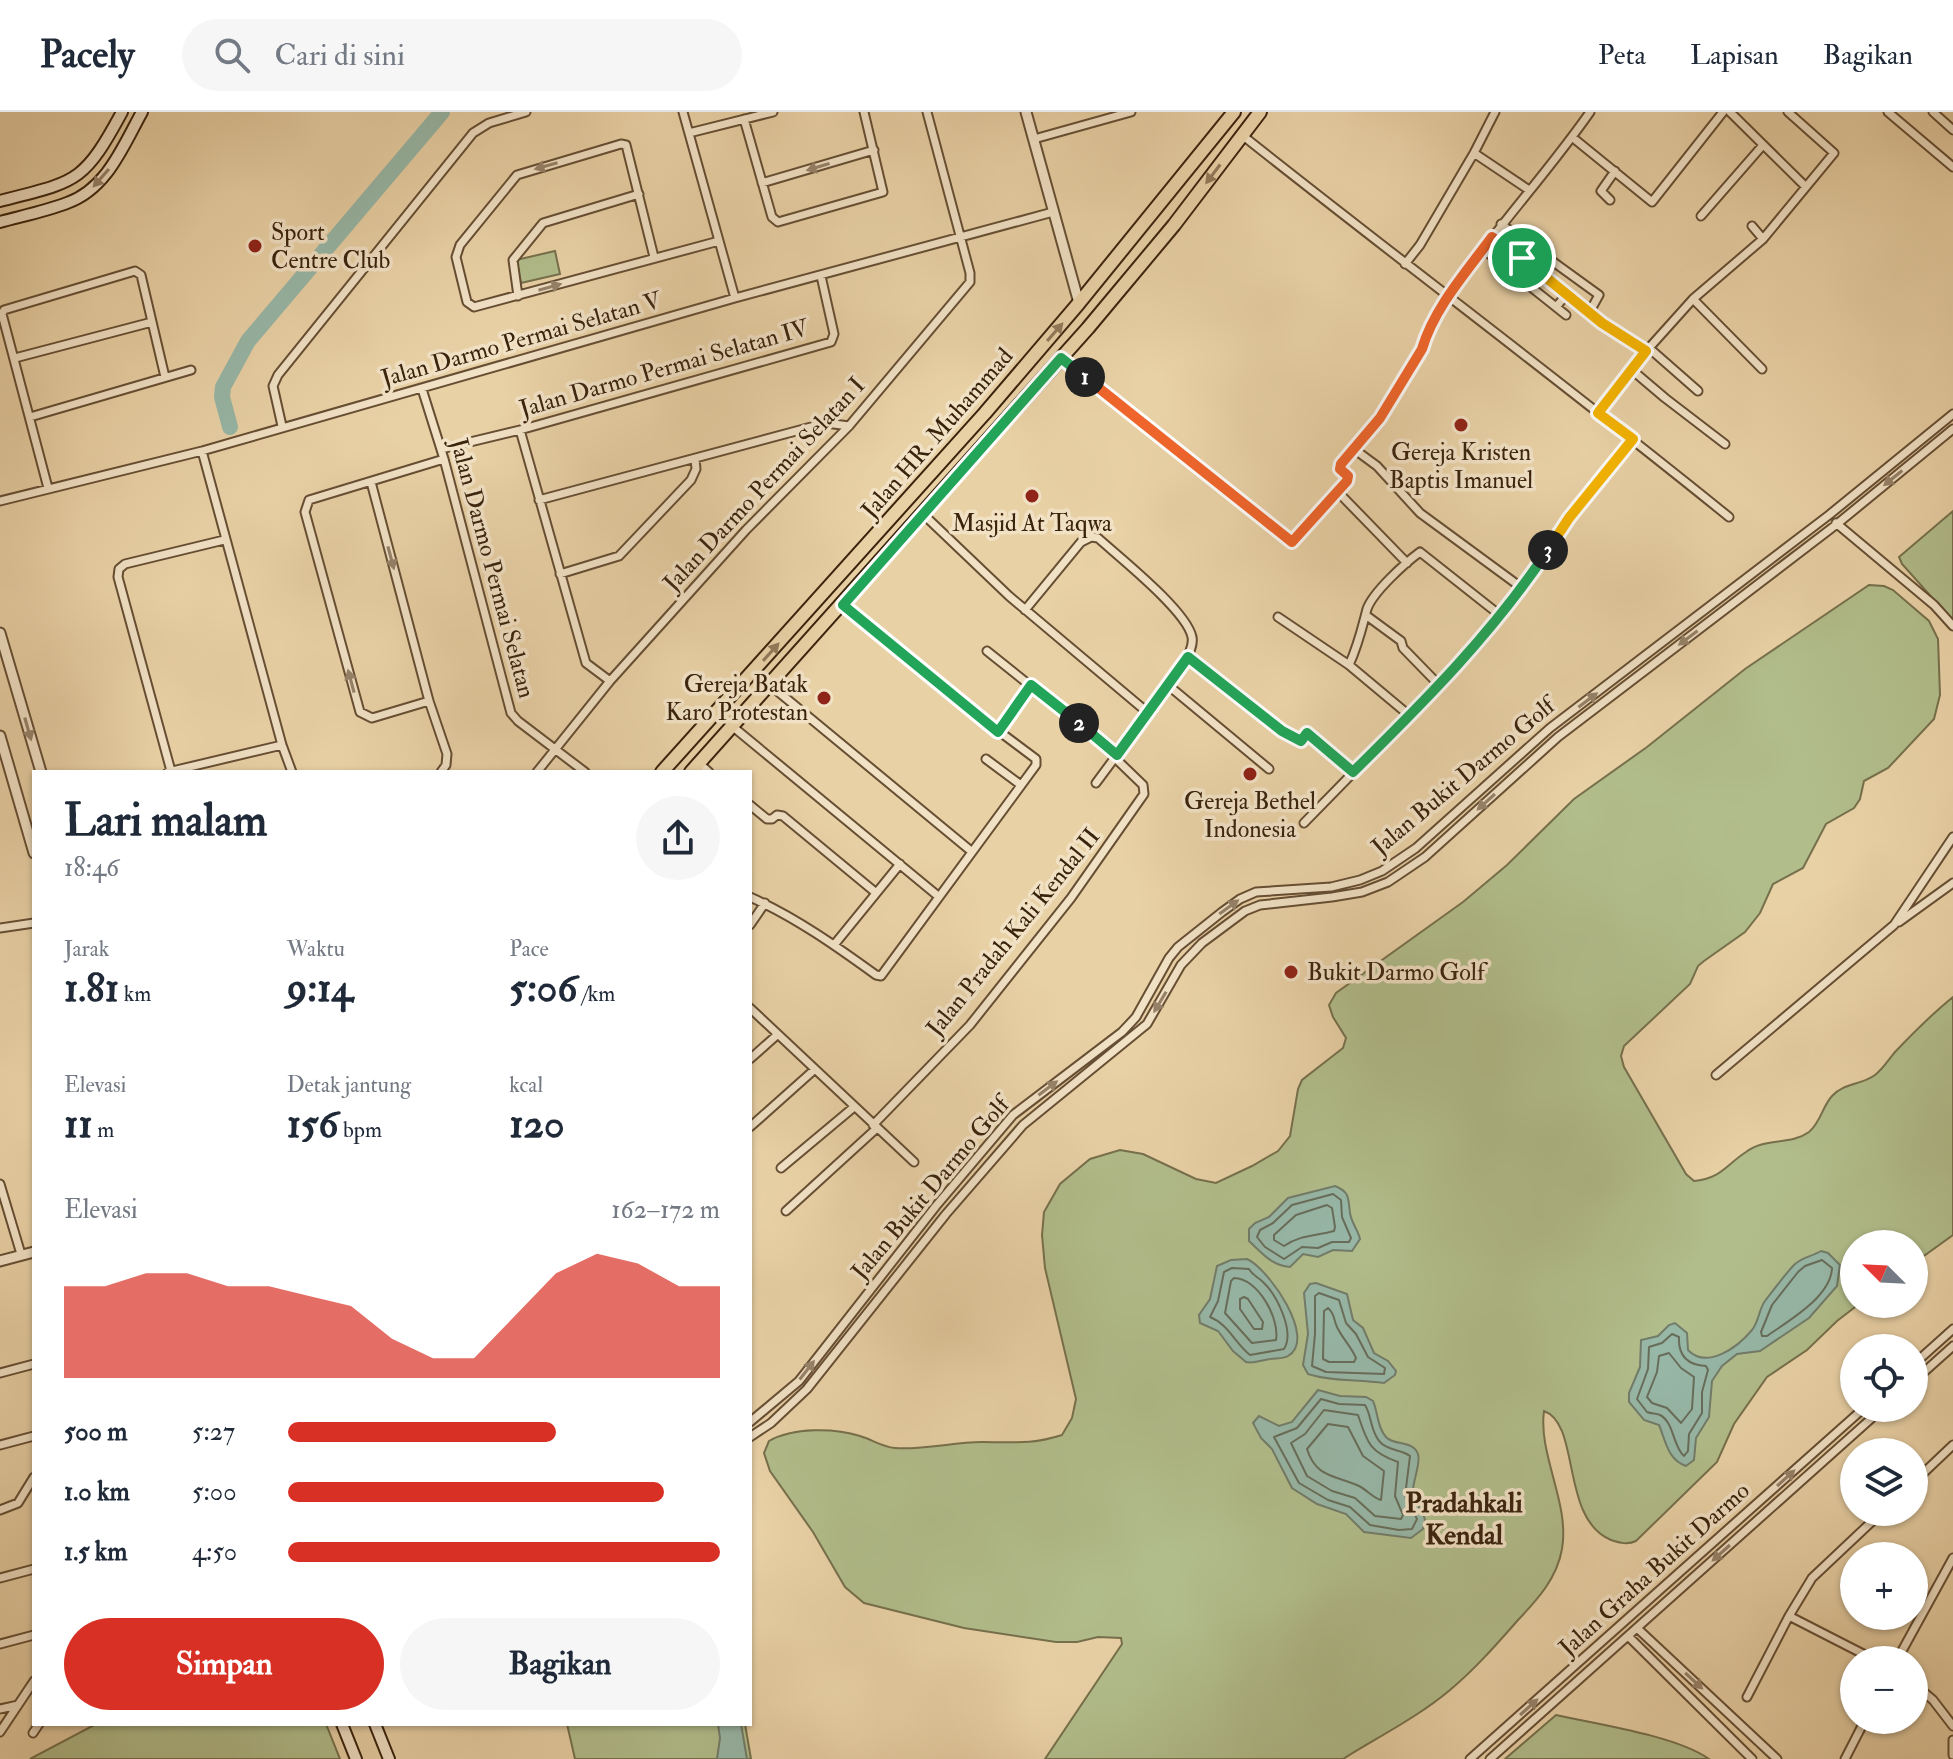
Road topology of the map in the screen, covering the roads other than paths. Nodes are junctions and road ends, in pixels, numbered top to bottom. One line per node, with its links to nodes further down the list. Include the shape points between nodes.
1 (122, 112): 37 (main road, via 103,147 77,178)
2 (142, 112): 40 (main road, one-way to 40, via 94,187 70,203)
3 (526, 112): 74 (street, via 473,133 278,375 273,386)
4 (683, 112): 23 (street)
5 (773, 112): 20 (street)
6 (864, 112): 28 (street)
7 (927, 112): 43 (street)
8 (1026, 112): 26 (street)
9 (1092, 112): 21 (street)
10 (1131, 112): 21 (street)
11 (1234, 112): 56 (main road, Jalan HR. Muhammad)
12 (1260, 112): 24 (main road, Jalan HR. Muhammad)
13 (1495, 112): 29 (street)
14 (1590, 112): 25 (street)
15 (1723, 112): 31 (street, via 1655,200)
16 (1730, 112): 27 (street)
17 (1788, 112): 33 (street, via 1834,153)
18 (1888, 112): 30 (street)
19 (1933, 112): 22 (street)
20 (744, 119): 23 (street); 32 (street)
21 (1094, 121): 26 (street)
22 (1953, 130)
23 (689, 133): 46 (street)
24 (1242, 135): 49 (street); 63 (main road, Jalan HR. Muhammad, one-way to 63)
25 (1572, 137): 31 (street); 34 (street)
26 (1034, 139): 38 (street)
27 (1763, 145): 33 (street); 39 (street)
28 (874, 150): 32 (street, one-way to 32); 32 (street, via 884,188 880,195 778,222)
29 (1474, 153): 34 (street); 49 (street)
30 (1953, 167)
31 (1615, 171): 36 (street, via 1601,191)
32 (762, 183)
33 (1806, 187): 45 (street)
34 (1529, 190): 41 (street)
35 (639, 194): 48 (street); 52 (street, via 543,223 513,260); 52 (street, one-way to 52, via 623,144 517,175 457,251 467,302 474,307)
36 (1610, 200)
37 (0, 201)
38 (1053, 212): 43 (street, Jalan Darmo Permai Selatan V); 56 (street)
39 (1701, 216)
40 (0, 222)
41 (1501, 224): 44 (street); 58 (street, via 1599,295)
42 (1752, 226): 45 (street)
43 (961, 237): 50 (street, Jalan Darmo Permai Selatan V); 75 (street, Jalan Darmo Permai Selatan I, via 970,282)
44 (1492, 237): 47 (street); 51 (street)
45 (1763, 239): 55 (street)
46 (719, 241): 48 (street); 53 (street)
47 (1483, 249): 54 (street); 57 (street)
48 (654, 257): 52 (street, one-way to 48)
49 (1405, 264): 54 (street)
50 (821, 276): 53 (street, Jalan Darmo Permai Selatan V); 78 (street, Jalan Darmo Permai Selatan IV, via 834,334 831,342)
51 (1567, 294): 57 (street); 58 (street)
52 (518, 296)
53 (735, 298): 68 (street, Jalan Darmo Permai Selatan V)
54 (1449, 298): 71 (street); 82 (street, via 1380,418)
55 (1693, 299): 61 (street); 64 (street)
56 (1079, 303): 70 (main road, Jalan HR. Muhammad, one-way to 56)
57 (1556, 307): 59 (street)
58 (1589, 313): 61 (street)
59 (1566, 315)
60 (152, 322): 62 (street); 62 (street, via 141,275 135,271 6,308 2,314); 67 (street)
61 (1647, 349): 66 (street); 69 (street)
62 (15, 358): 73 (street)
63 (1061, 358): 76 (main road, Jalan HR. Muhammad); 88 (street, via 1290,541)
64 (1762, 369)
65 (191, 370): 67 (street)
66 (1632, 370): 71 (street); 80 (street)
67 (165, 377): 73 (street)
68 (422, 389): 74 (street, Jalan Darmo Permai Selatan V); 81 (street, Jalan Darmo Permai Selatan)
69 (1698, 391)
70 (985, 413): 76 (main road); 96 (main road, Jalan HR. Muhammad)
71 (1598, 413): 79 (street)
72 (1953, 414): 92 (street, Jalan Bukit Darmo Golf)
73 (30, 417): 87 (street)
74 (282, 426): 83 (street, Jalan Darmo Permai Selatan V)
75 (849, 426): 85 (street, via 826,423); 112 (street, Jalan Darmo Permai Selatan I, via 746,530)
76 (1001, 426): 91 (main road, Jalan HR. Muhammad)
77 (1953, 429): 94 (street, Jalan Bukit Darmo Golf, one-way to 94)
78 (520, 430): 81 (street, Jalan Darmo Permai Selatan IV); 89 (street)
79 (1633, 439): 93 (street); 101 (street, via 1569,518)
80 (1725, 444)
81 (441, 449): 84 (street, Jalan Darmo Permai Selatan)
82 (1354, 449): 88 (street, via 1340,466 1348,478); 101 (street, via 1420,513)
83 (202, 451): 87 (street, Jalan Darmo Permai Selatan V); 95 (street)
84 (444, 459): 86 (street); 124 (street, Jalan Darmo Permai Selatan, via 511,713)
85 (695, 459): 89 (street); 99 (street, via 691,480 625,551)
86 (371, 482): 117 (street, one-way to 117); 117 (street, one-way to 86, via 372,718 360,712 305,512 309,500)
87 (48, 488): 90 (street, Jalan Darmo Permai Selatan V)
88 (1338, 492): 97 (street)
89 (539, 500): 99 (street)
90 (0, 501)
91 (923, 514): 98 (main road, Jalan HR. Muhammad); 103 (street)
92 (1829, 515): 94 (street); 177 (street, Jalan Bukit Darmo Golf, one-way to 92, via 799,1381 1013,1115 1129,1024 1178,947 1256,892 1331,887 1382,871 1416,848 1550,728)
93 (1729, 517)
94 (1837, 524): 107 (street); 180 (street, Jalan Bukit Darmo Golf, one-way to 180, via 1558,737 1425,857 1388,882 1362,892 1260,905 1202,943 1181,965 1147,1024 1023,1125 807,1389)
95 (224, 540): 123 (street); 130 (street, via 119,569)
96 (855, 559): 98 (main road); 100 (main road, Jalan HR. Muhammad)
97 (1407, 563): 104 (street, via 1368,607); 105 (street, via 1422,553)
98 (871, 572): 102 (main road, Jalan HR. Muhammad)
99 (560, 574): 112 (street, via 586,663)
100 (834, 582): 102 (main road, via 846,588); 136 (main road, Jalan HR. Muhammad, one-way to 100)
101 (1522, 588): 105 (street)
102 (847, 600): 113 (main road, Jalan HR. Muhammad); 121 (street)
103 (1025, 610): 110 (street, via 1081,542 1098,538 1183,620 1192,637); 118 (street)
104 (1367, 616): 111 (street); 116 (street, via 1401,641)
105 (1501, 616): 116 (street)
106 (1278, 617): 111 (street)
107 (1953, 626)
108 (0, 633): 129 (street, one-way to 129)
109 (987, 651): 114 (street)
110 (1188, 657): 115 (street); 137 (street, via 1282,731 1301,741 1307,733)
111 (1349, 665): 119 (street)
112 (610, 681): 124 (street, Jalan Darmo Permai Selatan I)
113 (770, 685): 120 (main road, Jalan HR. Muhammad); 144 (street)
114 (1031, 685): 121 (street); 125 (street)
115 (1169, 686): 118 (street); 128 (street)
116 (1440, 686): 119 (street)
117 (429, 701): 133 (street, via 447,754)
118 (1147, 712): 125 (street)
119 (1410, 716): 137 (street)
120 (732, 726): 127 (main road, Jalan HR. Muhammad); 145 (street)
121 (998, 732): 139 (street, via 1036,759)
122 (0, 736): 143 (street)
123 (282, 745): 131 (street); 132 (street)
124 (555, 748): 134 (street, Jalan Darmo Permai Selatan I); 135 (street, Jalan Darmo Permai Selatan)
125 (1116, 756): 138 (street); 163 (street, Jalan Pradah Kali Kendal II, via 1143,785 1136,807 970,1025)
126 (986, 759): 139 (street)
127 (700, 769)
128 (1269, 769)
129 (40, 770)
130 (168, 770)
131 (177, 770)
132 (291, 770)
133 (442, 770)
134 (538, 770)
135 (582, 770)
136 (664, 770)
137 (1353, 772): 141 (street)
138 (1096, 783)
139 (1021, 785): 144 (street)
140 (752, 807): 147 (street, via 767,819 783,816)
141 (1304, 823)
142 (1953, 837): 153 (street)
143 (32, 846)
144 (971, 851): 148 (street)
145 (900, 864): 147 (street); 148 (street)
146 (1953, 883): 153 (street)
147 (875, 892): 155 (street)
148 (938, 896): 155 (street, via 881,976)
149 (752, 898): 150 (street)
150 (765, 903): 151 (street); 155 (street)
151 (752, 922)
152 (32, 923): 154 (street)
153 (1894, 925): 160 (street)
154 (0, 928)
155 (834, 945)
156 (752, 1010): 157 (street)
157 (777, 1035): 158 (street); 159 (street)
158 (752, 1057)
159 (814, 1070): 161 (street); 162 (street)
160 (1716, 1075)
161 (854, 1107): 163 (street); 165 (street)
162 (752, 1125)
163 (875, 1127): 164 (street); 167 (street)
164 (914, 1162)
165 (781, 1168)
166 (0, 1184): 169 (street)
167 (786, 1211)
168 (32, 1252): 169 (street)
169 (21, 1254): 170 (street)
170 (0, 1261)
171 (1953, 1329): 173 (street)
172 (1953, 1346): 175 (street)
173 (1928, 1351)
174 (32, 1365): 176 (street)
175 (1928, 1368)
176 (0, 1373)
177 (752, 1420)
178 (1848, 1422): 214 (street, Jalan Graha Bukit Darmo, one-way to 178)
179 (1867, 1422): 192 (street, Jalan Graha Bukit Darmo, one-way to 192)
180 (752, 1436)
181 (32, 1437): 182 (street)
182 (0, 1445)
183 (1953, 1445): 184 (street)
184 (1928, 1469)
185 (32, 1480): 186 (street, via 18,1503)
186 (0, 1510)
187 (1867, 1526): 191 (street, via 1812,1578)
188 (1953, 1558): 197 (street)
189 (32, 1570): 190 (street)
190 (0, 1578)
191 (1789, 1616): 196 (street); 200 (street)
192 (1637, 1628): 194 (street, Jalan Graha Bukit Darmo); 217 (street, one-way to 217)
193 (32, 1636): 195 (street)
194 (1628, 1636): 215 (street, Jalan Graha Bukit Darmo); 216 (street)
195 (0, 1644)
196 (1848, 1646)
197 (1905, 1646)
198 (32, 1684): 201 (street)
199 (1928, 1696): 206 (street)
200 (1747, 1697)
201 (18, 1705): 202 (street); 207 (street)
202 (0, 1709)
203 (38, 1726): 208 (street)
204 (343, 1726): 212 (main road)
205 (376, 1726): 213 (main road)
206 (1953, 1726)
207 (0, 1732)
208 (33, 1733)
209 (1858, 1734): 218 (street)
210 (1953, 1740): 211 (street)
211 (1953, 1755)
212 (356, 1759)
213 (389, 1759)
214 (1470, 1759)
215 (1490, 1759)
216 (1752, 1759)
217 (1777, 1759)
218 (1845, 1759)

